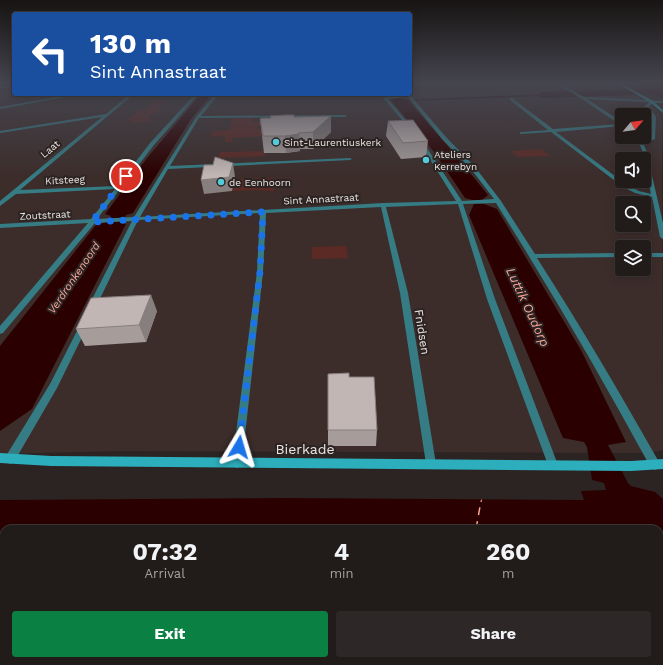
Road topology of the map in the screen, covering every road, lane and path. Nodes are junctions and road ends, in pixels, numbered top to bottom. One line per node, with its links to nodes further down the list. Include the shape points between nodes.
1 (108, 113): 9 (street, Laat)
2 (180, 113): 23 (street)
3 (201, 113): 11 (street)
4 (398, 113): 14 (street)
5 (423, 113): 26 (street, via 473,168)
6 (530, 113): 15 (street)
7 (606, 113): 12 (street)
8 (651, 113): 19 (street, via 654,117 654,137)
9 (106, 115): 16 (street); 24 (street, Laat)
10 (345, 116): 11 (street)
11 (198, 117): 22 (street)
12 (615, 119)
13 (615, 125): 15 (street)
14 (413, 131)
15 (553, 131): 17 (street); 25 (street, via 625,186)
16 (0, 132)
17 (522, 132)
18 (417, 136): 27 (street)
19 (651, 139)
20 (642, 144): 25 (street)
21 (350, 159): 22 (street)
22 (167, 168): 31 (street)
23 (117, 187): 24 (street, Kitsteeg); 33 (street)
24 (14, 192): 28 (street, Laat)
25 (653, 196): 35 (street)
26 (498, 201): 27 (street, Sint Annastraat); 39 (street)
27 (460, 202): 29 (street, Sint Annastraat); 44 (street, via 491,300)
28 (0, 204)
29 (383, 205): 30 (street, Sint Annastraat); 43 (street, Fnidsen, via 404,293)
30 (263, 212): 31 (street, Sint Annastraat); 42 (street, via 260,272)
31 (136, 218): 32 (street, Sint Annastraat); 41 (street, via 54,386)
32 (107, 220): 33 (street, Zoutstraat)
33 (92, 222): 34 (street, Zoutstraat); 40 (street)
34 (0, 226)
35 (663, 237)
36 (615, 255): 39 (street)
37 (651, 255): 38 (street)
38 (663, 255)
39 (532, 256): 45 (street)
40 (0, 331)
41 (5, 459): 42 (street, Bierkade)
42 (237, 463): 43 (street, Bierkade)
43 (431, 464): 44 (street, Bierkade)
44 (553, 465): 45 (street, Bierkade)
45 (659, 465)

